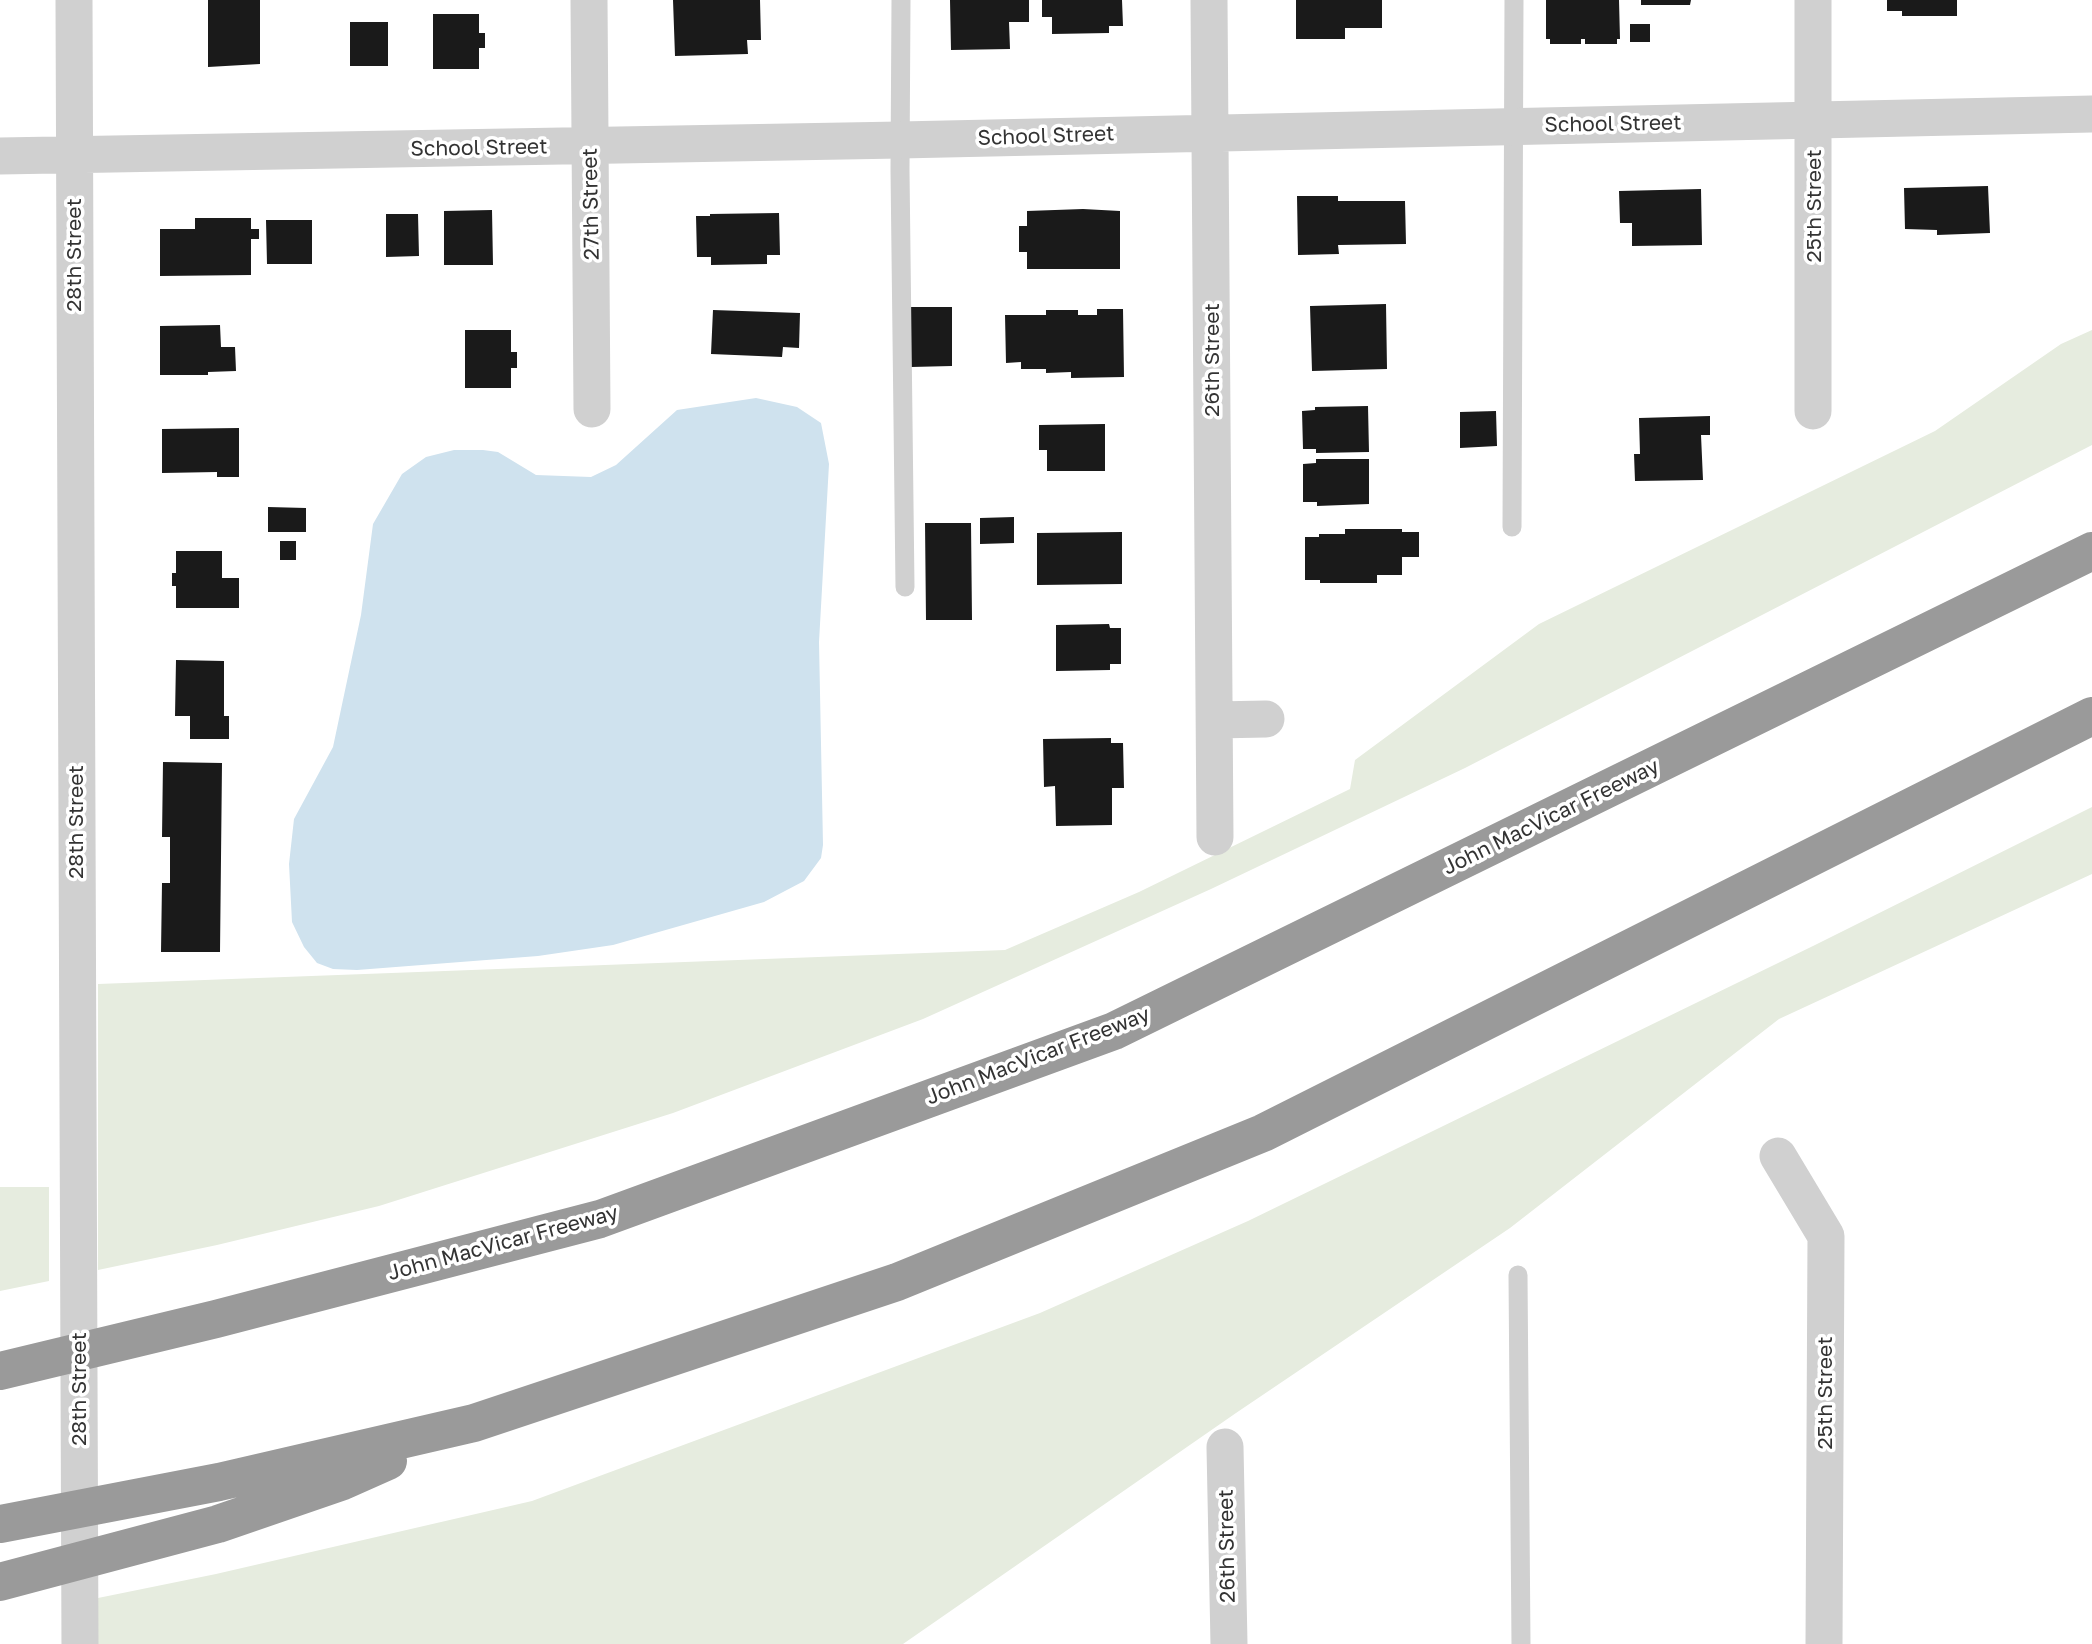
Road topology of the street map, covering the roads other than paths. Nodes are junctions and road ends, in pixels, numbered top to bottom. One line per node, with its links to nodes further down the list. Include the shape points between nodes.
1 (74, 0): 14 (street, 28th Street)
2 (589, 0): 12 (street, 27th Street)
3 (901, 0): 11 (lane)
4 (1209, 0): 10 (street, 26th Street)
5 (1514, 0): 9 (lane)
6 (1813, 0): 8 (street, 25th Street)
7 (2092, 114): 8 (street, School Street)
8 (1814, 119): 9 (street, School Street); 16 (street, 25th Street)
9 (1514, 127): 10 (street, School Street); 17 (lane)
10 (1211, 132): 11 (street, School Street); 22 (street, 26th Street)
11 (900, 140): 12 (street, School Street); 19 (lane)
12 (591, 146): 14 (street, School Street); 15 (street, 27th Street)
13 (0, 156): 14 (street, School Street)
14 (73, 156): 31 (street, 28th Street)
15 (592, 408)
16 (1813, 411)
17 (1512, 527)
18 (2092, 551): 26 (highway, John MacVicar Freeway, via 1114,1031 600,1219)
19 (905, 587)
20 (2092, 716): 27 (highway, via 1263,1133 897,1282)
21 (1266, 719): 22 (street)
22 (1214, 720): 23 (street, 26th Street)
23 (1216, 837)
24 (1778, 1156): 34 (street, 25th Street, via 1826,1236)
25 (1518, 1275): 33 (lane)
26 (0, 1371)
27 (474, 1423): 29 (highway, via 219,1482); 30 (highway, via 343,1480 218,1524)
28 (1225, 1447): 32 (street, 26th Street)
29 (0, 1524)
30 (0, 1582)
31 (80, 1644)
32 (1229, 1644)
33 (1521, 1644)
34 (1824, 1644)

